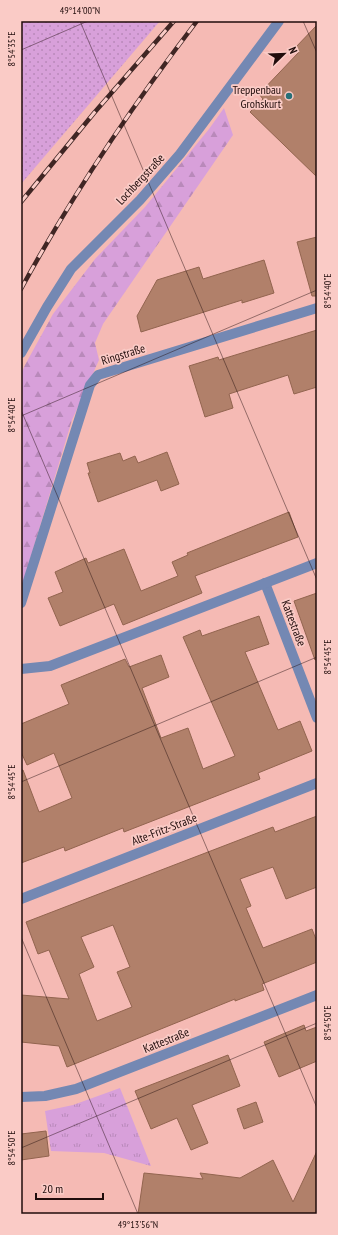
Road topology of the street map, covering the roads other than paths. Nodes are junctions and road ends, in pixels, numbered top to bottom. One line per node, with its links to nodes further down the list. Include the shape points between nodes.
1 (279, 21): 3 (street, Lochbergstraße, via 180,154 140,200 72,269)
2 (317, 308): 6 (street, Ringstraße, via 98,376 90,386)
3 (21, 353)
4 (317, 563): 5 (street)
5 (264, 583): 7 (street, via 50,666); 8 (street, Kattestraße)
6 (21, 603)
7 (21, 669)
8 (317, 718)
9 (317, 783): 10 (street, Alte-Fritz-Straße)
10 (21, 899)
11 (317, 995): 12 (street, Kattestraße, via 76,1089 45,1096)
12 (21, 1097)

